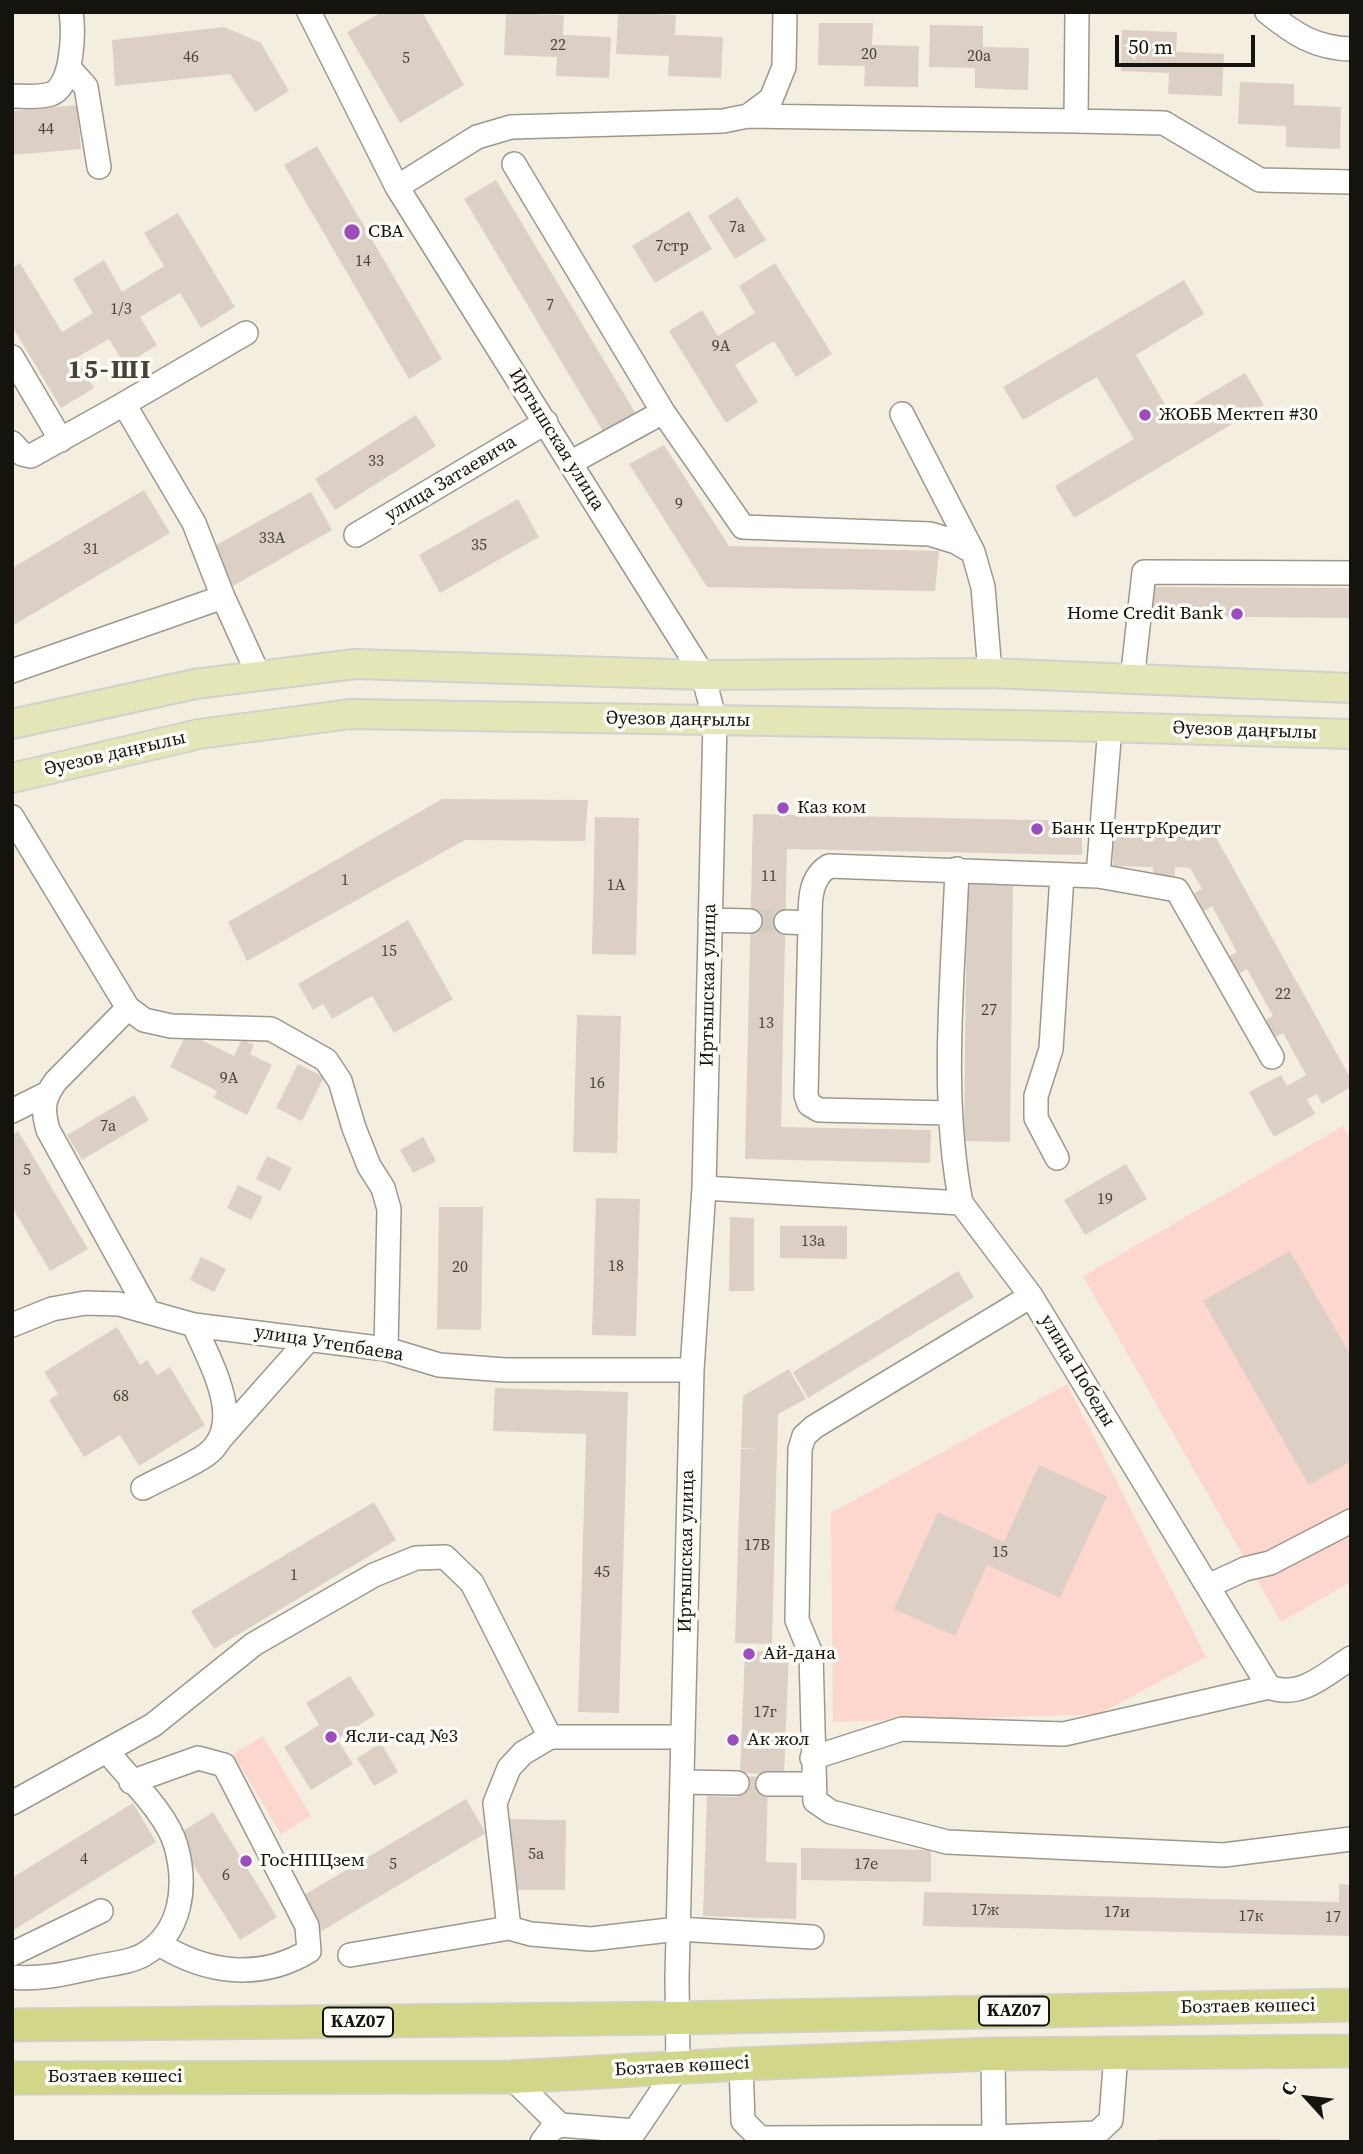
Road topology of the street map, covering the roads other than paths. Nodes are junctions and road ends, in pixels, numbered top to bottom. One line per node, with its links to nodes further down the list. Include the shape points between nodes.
1 (71, 12): 7 (street)
2 (309, 12): 14 (street, Иртышская улица)
3 (785, 12): 9 (street, via 784,67 771,99)
4 (1077, 12): 10 (street)
5 (1267, 12): 6 (street, via 1305,40)
6 (1351, 50)
7 (69, 68): 8 (street, via 53,93); 12 (street, via 86,87)
8 (12, 96)
9 (748, 116): 10 (street); 14 (street, via 723,121 494,130)
10 (1076, 121): 13 (street, via 1164,123 1260,180)
11 (514, 164): 18 (street)
12 (99, 167)
13 (1351, 182)
14 (397, 187): 20 (street, Иртышская улица)
15 (246, 333): 17 (street)
16 (12, 357): 21 (street)
17 (124, 404): 21 (street); 27 (street, via 194,523)
18 (663, 412): 23 (street); 25 (street, via 743,527 930,534)
19 (902, 414): 25 (street)
20 (546, 422): 23 (street, Иртышская улица); 24 (street, улица Затаевича)
21 (61, 440): 22 (street, via 31,456)
22 (12, 443)
23 (570, 463): 30 (street, Иртышская улица)
24 (356, 535)
25 (973, 552): 29 (street, via 983,587)
26 (1351, 573): 32 (street, via 1144,572)
27 (223, 597): 28 (street); 31 (street)
28 (12, 671)
29 (990, 673): 30 (main road); 32 (main road)
30 (703, 675): 31 (main road, via 355,664); 34 (street, Иртышская улица)
31 (259, 676): 35 (main road, via 195,684)
32 (1132, 681): 33 (main road)
33 (1351, 688)
34 (715, 721): 36 (main road, Әуезов даңғылы); 38 (main road, Әуезов даңғылы, via 351,713 199,734); 43 (street, Иртышская улица)
35 (12, 724)
36 (1110, 727): 37 (main road, Әуезов даңғылы); 42 (street)
37 (1351, 734)
38 (12, 778)
39 (12, 817): 47 (street)
40 (957, 869): 41 (street); 46 (street, via 829,866 820,872 811,894); 51 (street)
41 (1062, 875): 42 (street); 52 (street, via 1051,1049 1036,1096 1036,1118)
42 (1098, 876): 48 (street, via 1177,890)
43 (710, 920): 44 (street); 53 (street, Иртышская улица)
44 (750, 921)
45 (786, 922): 46 (street)
46 (810, 923): 51 (street, via 808,1104 819,1110)
47 (128, 1008): 49 (street); 60 (street, via 144,1020 171,1026 271,1029 327,1060 340,1081 354,1128 389,1209)
48 (1272, 1057)
49 (46, 1094): 50 (street); 56 (street, via 42,1112 48,1130)
50 (12, 1111)
51 (949, 1113): 54 (street)
52 (1057, 1158)
53 (704, 1188): 54 (street); 61 (street, Иртышская улица)
54 (961, 1203): 55 (street, улица Победы)
55 (1031, 1296): 65 (street, улица Победы); 71 (street, via 804,1437 800,1450 797,1620 811,1654)
56 (148, 1311): 57 (street, улица Утепбаева, via 85,1303 52,1309); 58 (street, улица Утепбаева)
57 (12, 1325)
58 (194, 1325): 59 (street, улица Утепбаева); 62 (street, via 224,1398)
59 (309, 1339): 60 (street, улица Утепбаева); 62 (street)
60 (386, 1349): 61 (street, улица Утепбаева, via 439,1365 505,1370)
61 (692, 1370): 69 (street, Иртышская улица)
62 (221, 1438): 63 (street, via 207,1454)
63 (143, 1488)
64 (1351, 1521): 65 (street, via 1270,1563)
65 (1208, 1586): 67 (street, улица Победы)
66 (1351, 1658): 67 (street, via 1300,1690 1284,1693)
67 (1269, 1687): 71 (street, via 1064,1734 902,1728)
68 (550, 1737): 69 (street); 70 (street, via 472,1583 445,1557 416,1558 374,1575 254,1644 153,1725); 80 (street, via 523,1753 509,1768 495,1803)
69 (683, 1737): 73 (street, Иртышская улица)
70 (107, 1751): 72 (street); 77 (street)
71 (812, 1758): 76 (street)
72 (131, 1782): 83 (street, via 152,1805 176,1845 182,1898 173,1925); 83 (street, via 198,1758 224,1765 307,1926 309,1951 288,1964 221,1971 186,1960)
73 (682, 1782): 74 (street); 81 (street, Иртышская улица)
74 (737, 1783)
75 (768, 1784): 76 (street)
76 (812, 1784): 78 (street, via 815,1801 831,1812 947,1842 1224,1855)
77 (12, 1803)
78 (1351, 1839)
79 (101, 1911): 84 (street)
80 (509, 1928): 81 (street, via 591,1939); 85 (street)
81 (678, 1929): 82 (street); 88 (street, Иртышская улица)
82 (812, 1937)
83 (159, 1944): 86 (street, via 128,1960 38,1980)
84 (12, 1954)
85 (349, 1955)
86 (12, 1977)
87 (1351, 2005): 88 (highway, Бозтаев көшесі / KAZ07)
88 (677, 2018): 89 (highway, Бозтаев көшесі / KAZ07); 94 (street, Иртышская улица)
89 (12, 2025)
90 (1351, 2051): 91 (highway, Бозтаев көшесі / KAZ07)
91 (1116, 2053): 92 (highway, Бозтаев көшесі / KAZ07); 98 (street, via 1111,2120 1104,2129)
92 (993, 2054): 93 (highway, Бозтаев көшесі / KAZ07); 98 (street)
93 (741, 2064): 94 (highway, Бозтаев көшесі / KAZ07); 98 (street, via 743,2121 760,2138)
94 (678, 2067): 95 (highway, Бозтаев көшесі / KAZ07); 97 (street, via 635,2131)
95 (511, 2077): 96 (highway, Бозтаев көшесі / KAZ07); 97 (street)
96 (12, 2078)
97 (560, 2125): 99 (street)
98 (994, 2137)
99 (542, 2142)

